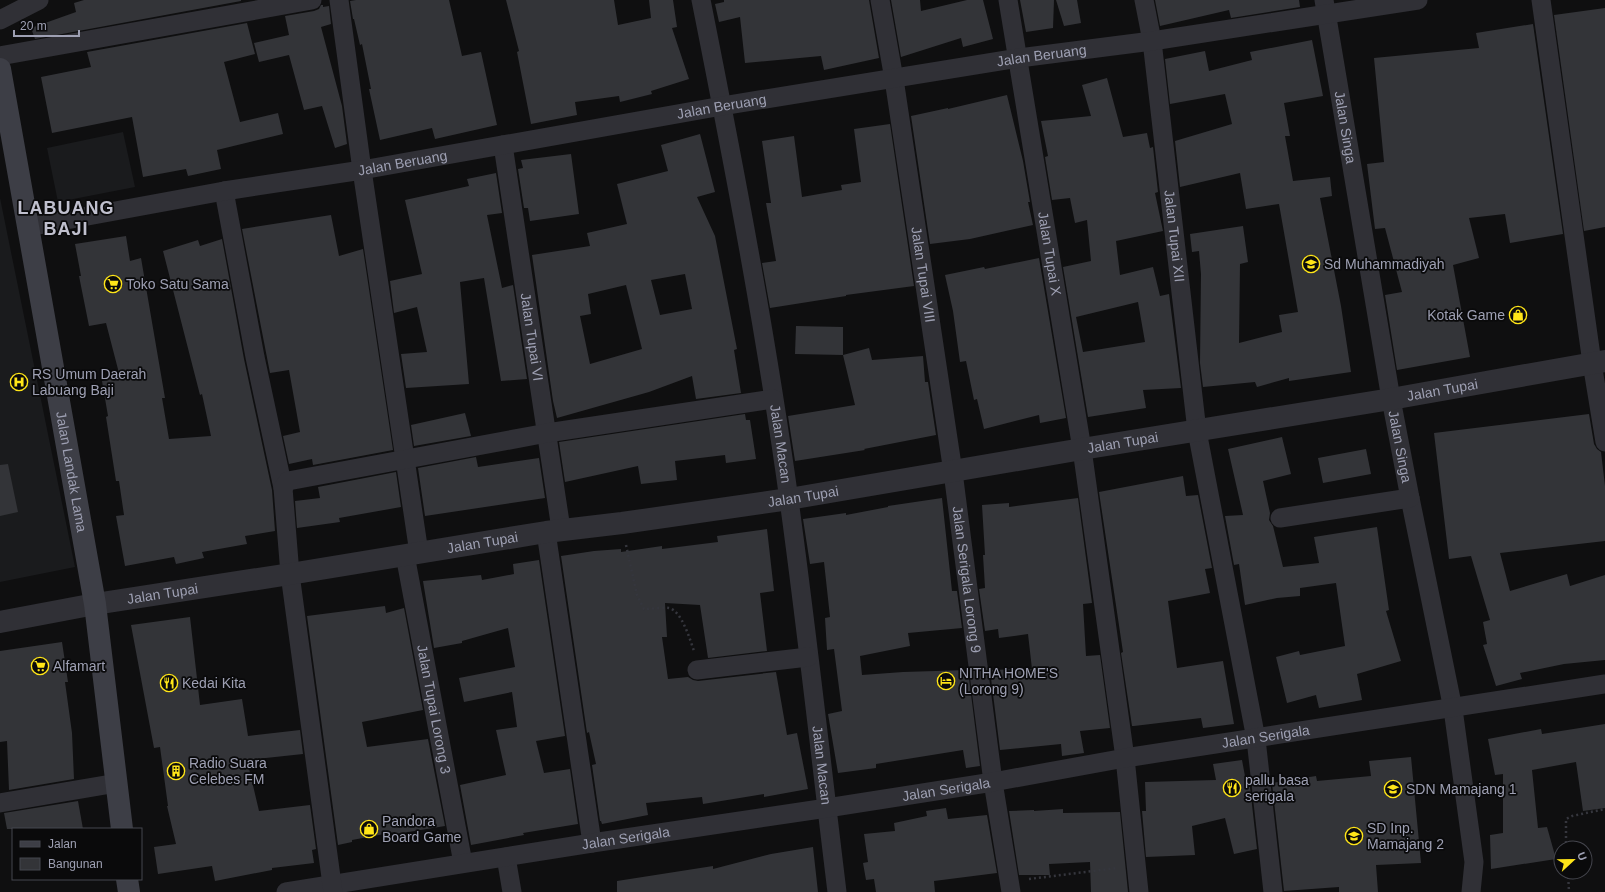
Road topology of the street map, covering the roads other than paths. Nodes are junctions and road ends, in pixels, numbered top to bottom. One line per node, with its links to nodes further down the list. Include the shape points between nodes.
1 (39, 0): 11 (street)
2 (312, 0): 13 (street)
3 (339, 0): 19 (street, Jalan Tupai Lorong 3)
4 (701, 0): 17 (street, Jalan Macan)
5 (880, 0): 16 (street, Jalan Tupai VIII)
6 (1008, 0): 14 (street, Jalan Tupai X)
7 (1144, 0): 12 (street, Jalan Tupai XII)
8 (1418, 0): 10 (street, Jalan Beruang)
9 (1541, 0): 22 (street)
10 (1325, 8): 12 (street, Jalan Beruang); 24 (street, Jalan Singa)
11 (0, 20)
12 (1152, 41): 14 (street, Jalan Beruang); 25 (street, Jalan Tupai XII)
13 (0, 56)
14 (1019, 58): 16 (street, Jalan Beruang); 28 (street, Jalan Tupai X)
15 (0, 69): 21 (main road, Jalan Landak Lama)
16 (894, 79): 17 (street, Jalan Beruang); 30 (street, Jalan Tupai VIII)
17 (722, 106): 18 (street, Jalan Beruang); 23 (street, Jalan Macan, via 758,300)
18 (503, 145): 19 (street, Jalan Beruang); 26 (street, Jalan Tupai VI)
19 (362, 170): 20 (street, Jalan Beruang); 29 (street, Jalan Tupai Lorong 3)
20 (224, 191): 21 (street, Jalan Beruang); 31 (street, via 254,357)
21 (28, 227): 38 (main road, Jalan Landak Lama)
22 (1598, 362): 24 (street, Jalan Tupai); 27 (street)
23 (773, 399): 26 (street); 33 (street, Jalan Macan)
24 (1391, 399): 25 (street, Jalan Tupai); 32 (street, Jalan Singa)
25 (1197, 431): 28 (street, Jalan Tupai); 44 (street, Jalan Tupai XII)
26 (547, 433): 29 (street); 35 (street, Jalan Tupai VI)
27 (1605, 442)
28 (1082, 449): 30 (street, Jalan Tupai); 45 (street, Jalan Tupai X)
29 (405, 458): 31 (street, via 288,481); 36 (street, Jalan Tupai Lorong 3)
30 (953, 472): 33 (street, Jalan Tupai); 46 (street, Jalan Serigala Lorong 9)
31 (283, 488): 37 (street)
32 (1410, 498): 34 (street); 43 (street, Jalan Singa)
33 (789, 499): 35 (street, Jalan Tupai); 40 (street, Jalan Macan)
34 (1280, 518)
35 (554, 530): 36 (street, Jalan Tupai); 51 (street, Jalan Tupai VI)
36 (412, 554): 37 (street, Jalan Tupai); 53 (street, Jalan Tupai Lorong 3)
37 (290, 574): 38 (street, Jalan Tupai); 56 (street)
38 (95, 604): 39 (street, Jalan Tupai); 47 (main road, Jalan Landak Lama)
39 (0, 622)
40 (808, 657): 41 (street); 49 (street, Jalan Macan)
41 (697, 670)
42 (1605, 684): 43 (street, Jalan Serigala)
43 (1453, 709): 44 (street, Jalan Serigala); 63 (street, Jalan Singa, via 1474,862)
44 (1256, 739): 45 (street, Jalan Serigala); 62 (street, Jalan Tupai XII)
45 (1125, 758): 46 (street, Jalan Serigala); 61 (street, Jalan Tupai X)
46 (993, 782): 49 (street, Jalan Serigala); 55 (street, Jalan Serigala Lorong 9)
47 (117, 783): 48 (street); 50 (main road, Jalan Landak Lama)
48 (0, 803)
49 (826, 808): 51 (street, Jalan Serigala); 60 (street, Jalan Macan)
50 (122, 828)
51 (592, 842): 52 (street, Jalan Serigala)
52 (506, 857): 53 (street, Jalan Serigala); 59 (street)
53 (463, 863): 56 (street, Jalan Serigala)
54 (127, 880): 57 (main road)
55 (1010, 887)
56 (332, 888): 58 (street, Jalan Serigala)
57 (129, 892)
58 (286, 892)
59 (512, 892)
60 (837, 892)
61 (1139, 892)
62 (1273, 892)
63 (1471, 892)

